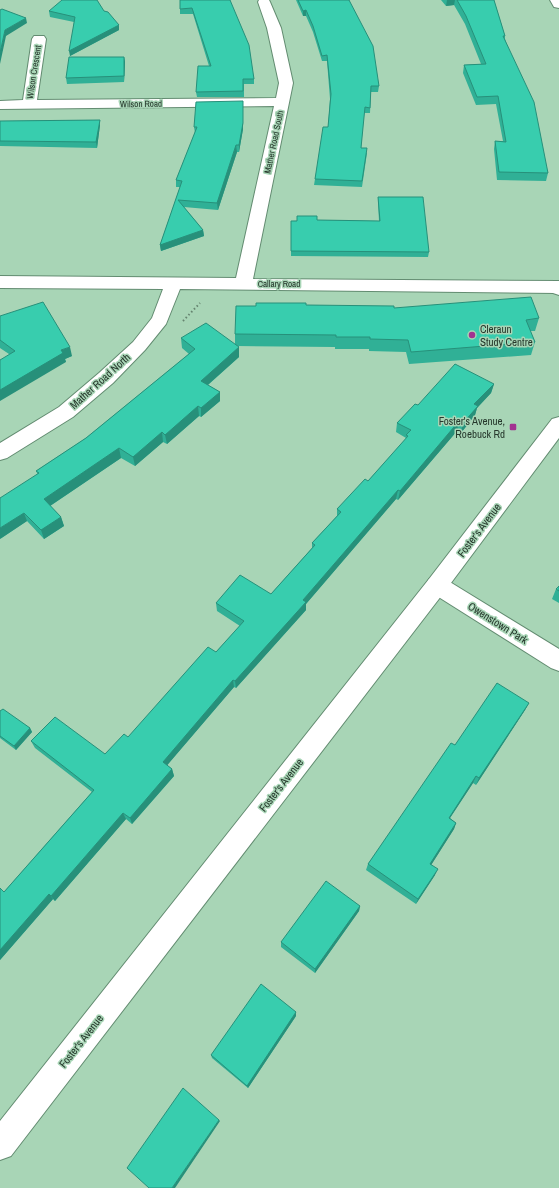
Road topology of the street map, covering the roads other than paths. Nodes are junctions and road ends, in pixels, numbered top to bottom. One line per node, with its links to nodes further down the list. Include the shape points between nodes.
1 (556, 0): 3 (street)
2 (264, 2): 5 (street, Mather Road South, via 274,28 286,83)
3 (559, 4)
4 (39, 39): 7 (street, Wilson Crescent)
5 (282, 102): 7 (street, Wilson Road); 10 (street, Mather Road South)
6 (0, 105): 7 (street, Wilson Road)
7 (29, 105)
8 (0, 282): 9 (street, Callary Road)
9 (173, 284): 10 (street, Callary Road); 13 (street, Mather Road North, via 160,320 139,346 66,412)
10 (244, 284): 11 (street, Callary Road)
11 (557, 287)
12 (559, 424): 14 (street, Foster's Avenue)
13 (0, 453)
14 (437, 585): 15 (street, Owenstown Park); 16 (street, Foster's Avenue)
15 (559, 661)
16 (0, 1145)

